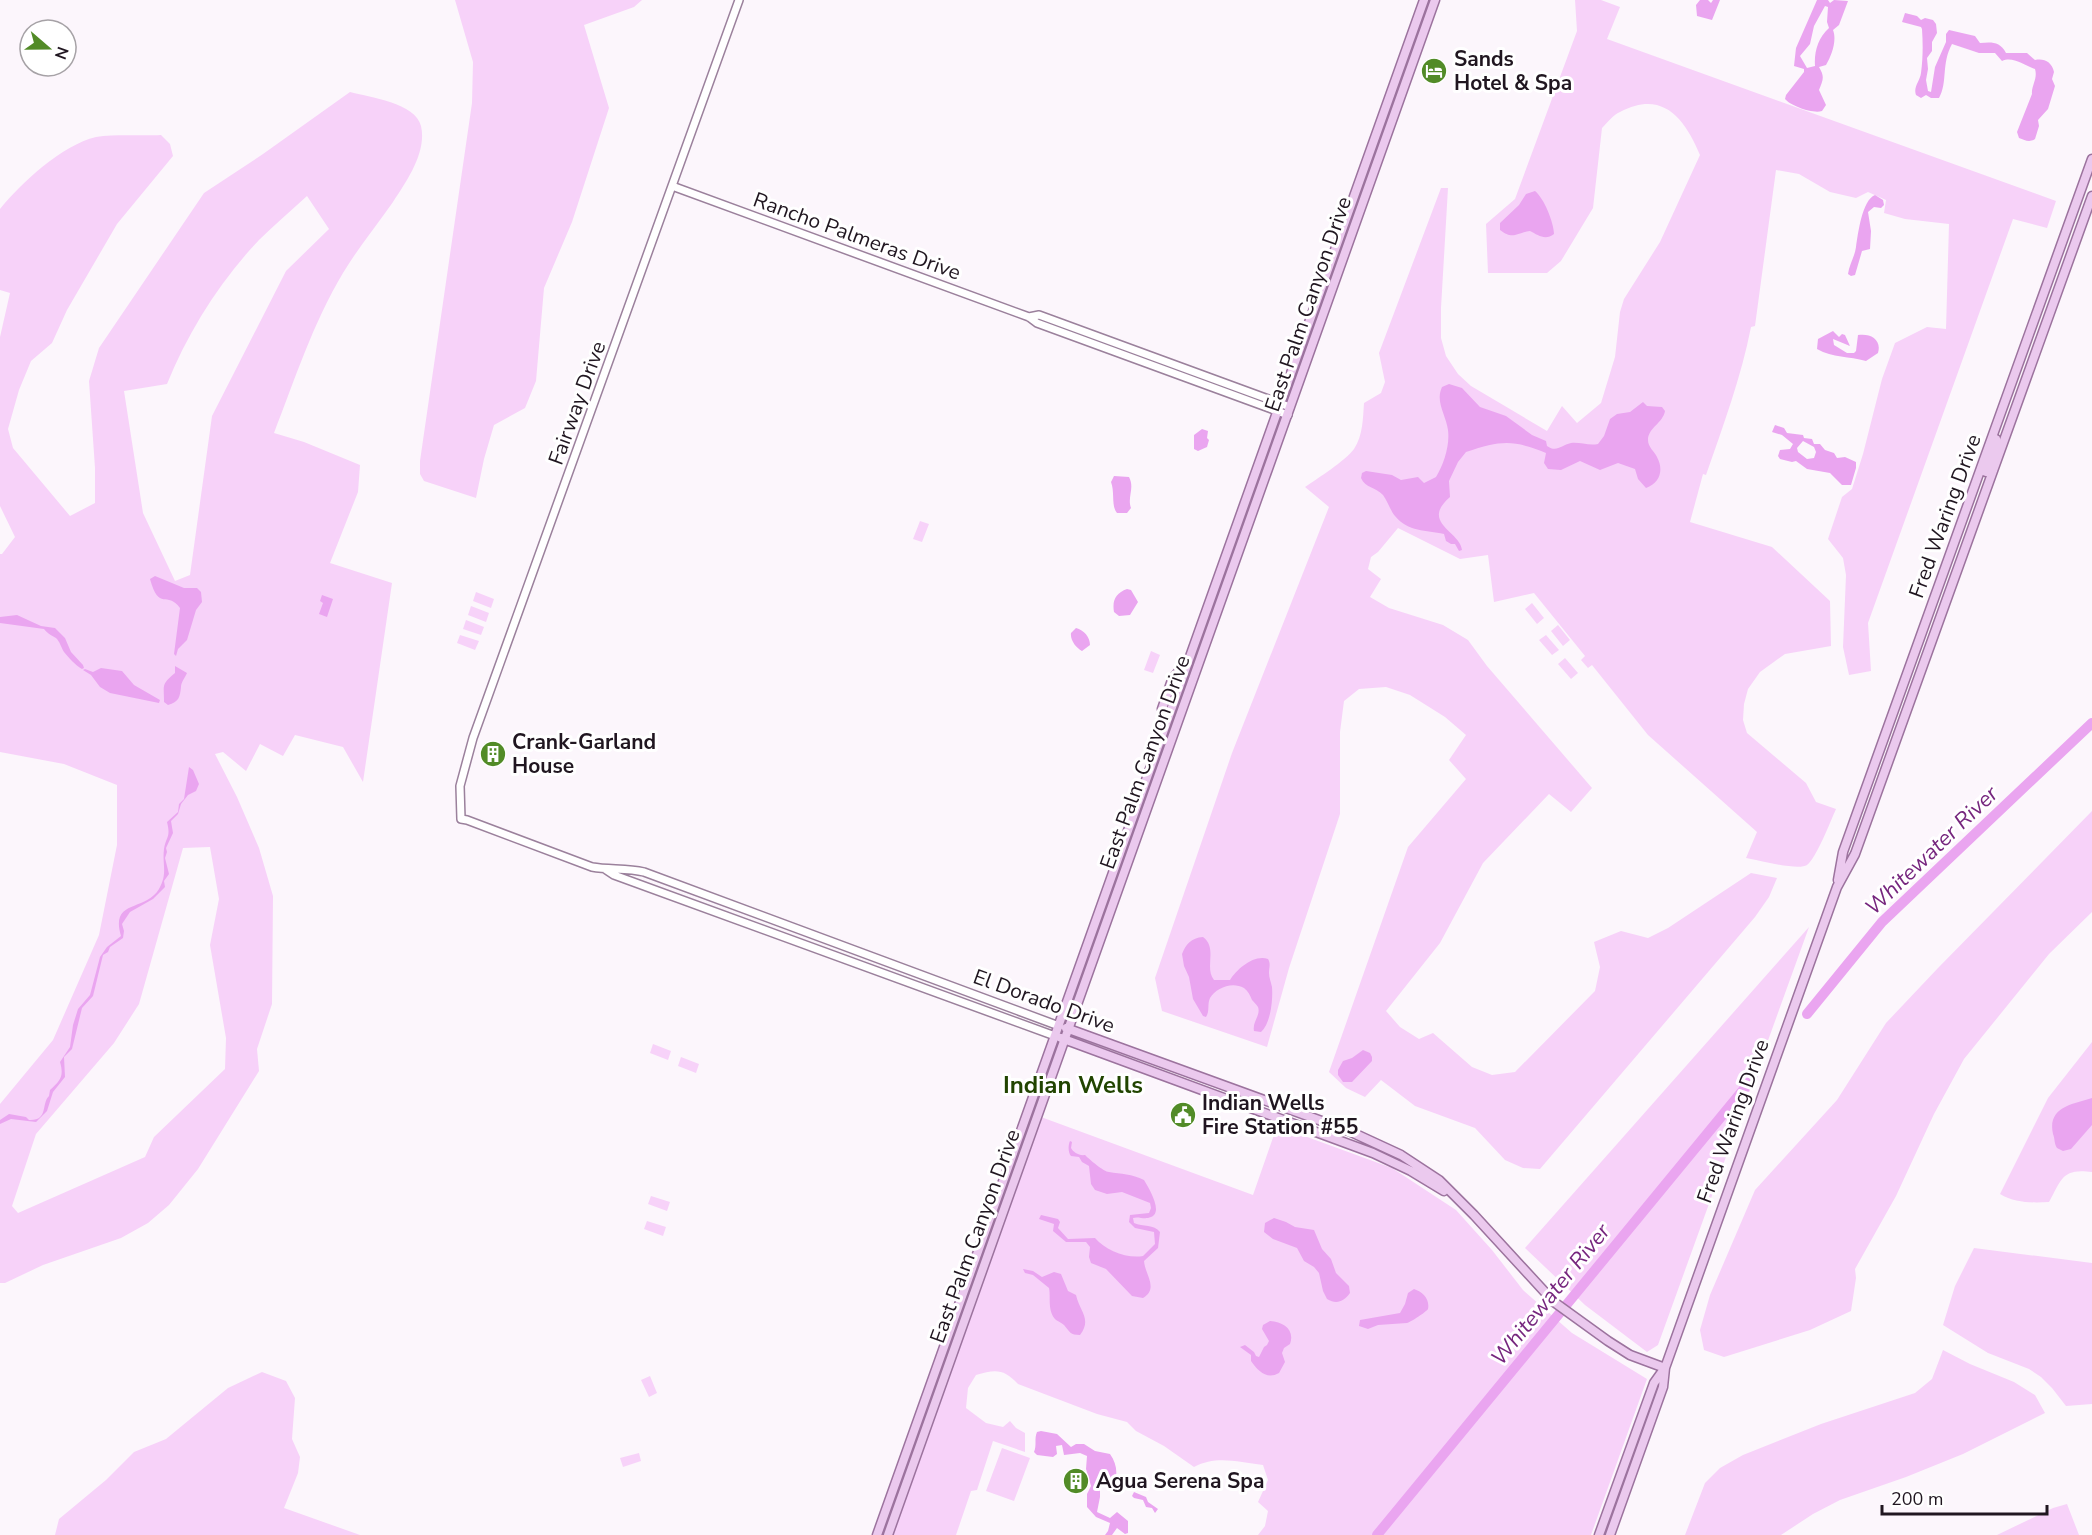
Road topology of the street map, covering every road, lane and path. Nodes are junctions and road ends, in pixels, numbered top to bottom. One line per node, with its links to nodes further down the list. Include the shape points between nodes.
1 (739, 0): 5 (street, Fairway Drive)
2 (1424, 0): 7 (main road, East Palm Canyon Drive)
3 (1435, 0): 8 (main road, East Palm Canyon Drive)
4 (2092, 159): 9 (main road, Fred Waring Drive)
5 (672, 186): 7 (street, Rancho Palmeras Drive, via 1029,317 1039,315); 15 (street, Fairway Drive, via 473,738 460,786)
6 (2092, 196): 10 (main road, Fred Waring Drive)
7 (1279, 407): 8 (street, Rancho Palmeras Drive); 13 (main road, East Palm Canyon Drive)
8 (1289, 411): 19 (main road, East Palm Canyon Drive)
9 (2000, 418): 10 (main road, via 1980,490); 11 (main road, Fred Waring Drive)
10 (1984, 496): 12 (main road, Fred Waring Drive)
11 (1944, 572): 12 (main road, via 1942,595 1924,647); 17 (main road, Fred Waring Drive, via 1843,852)
12 (1927, 653): 17 (main road, Fred Waring Drive, via 1855,854)
13 (1191, 655): 14 (main road, via 1172,680); 18 (main road, East Palm Canyon Drive)
14 (1162, 709)
15 (461, 819): 16 (street, El Dorado Drive)
16 (605, 869): 18 (street, El Dorado Drive, via 644,872); 20 (street, El Dorado Drive)
17 (1837, 887): 27 (main road, Fred Waring Drive)
18 (1059, 1026): 19 (main road, El Dorado Drive); 20 (main road, East Palm Canyon Drive)
19 (1069, 1029): 21 (main road, East Palm Canyon Drive); 22 (main road, El Dorado Drive)
20 (1055, 1036): 21 (main road, El Dorado Drive); 28 (main road, East Palm Canyon Drive)
21 (1065, 1040): 23 (main road, El Dorado Drive); 29 (main road, East Palm Canyon Drive)
22 (1159, 1062): 23 (main road); 24 (main road, El Dorado Drive)
23 (1155, 1072): 25 (main road, El Dorado Drive)
24 (1196, 1075): 25 (main road); 26 (main road, El Dorado Drive, via 1380,1144 1439,1180)
25 (1192, 1086): 26 (main road, El Dorado Drive, via 1380,1156)
26 (1457, 1199): 27 (main road, El Dorado Drive, via 1554,1302 1630,1355)
27 (1665, 1368): 30 (main road, Fred Waring Drive, via 1654,1383); 31 (main road, Fred Waring Drive, via 1663,1387)
28 (877, 1535)
29 (888, 1535)
30 (1599, 1535)
31 (1611, 1535)

